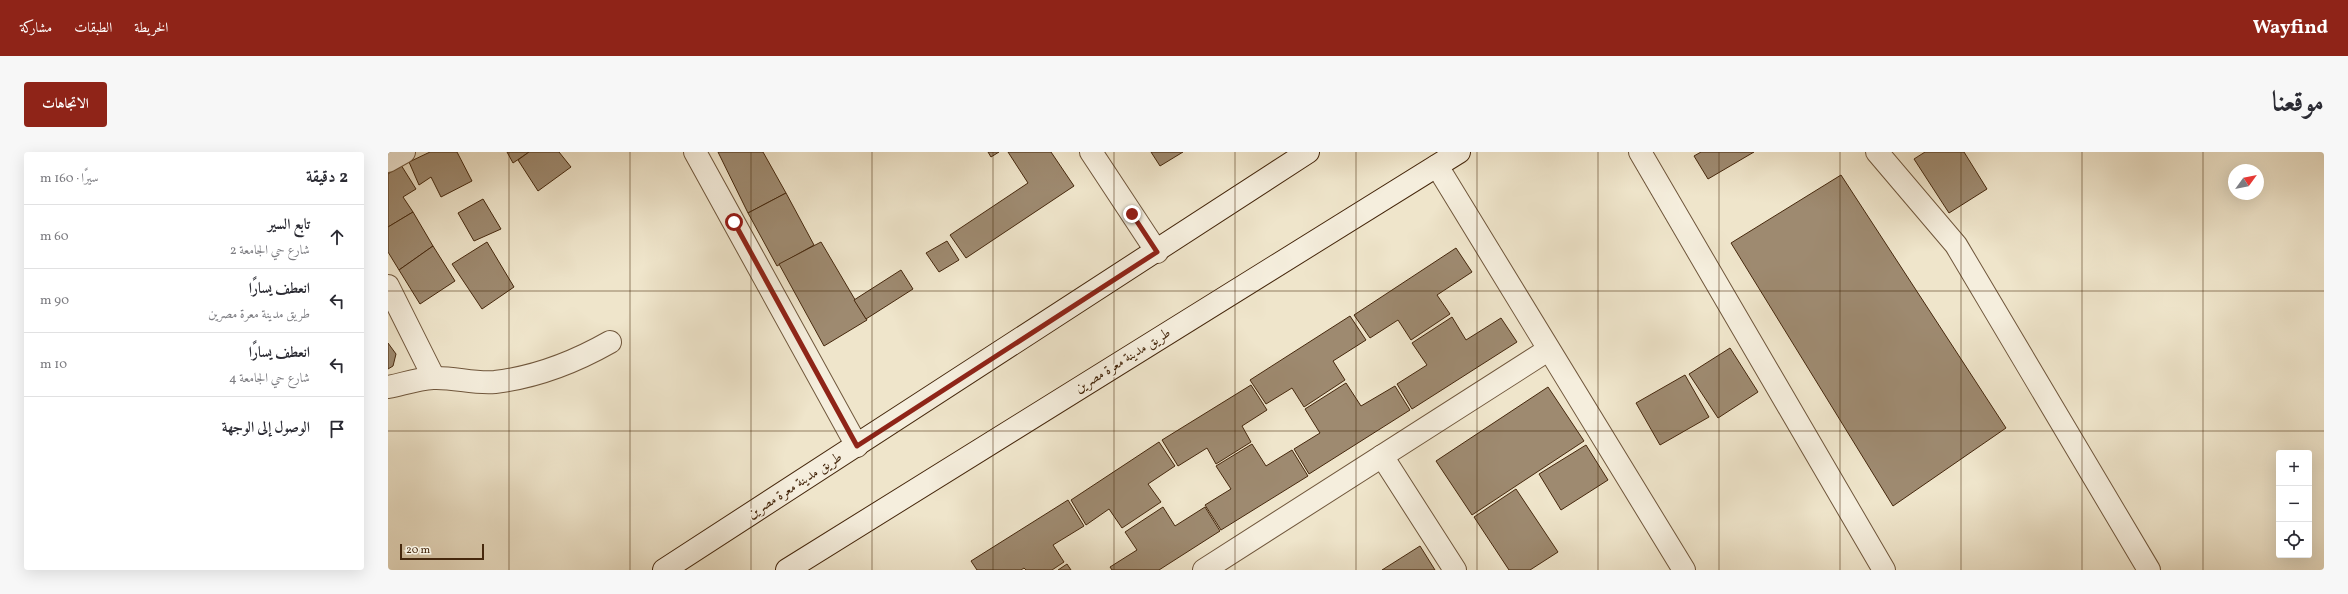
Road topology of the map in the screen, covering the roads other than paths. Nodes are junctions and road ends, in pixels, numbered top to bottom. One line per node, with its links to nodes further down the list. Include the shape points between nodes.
1 (404, 152): 8 (street)
2 (696, 152): 16 (street)
3 (1091, 152): 10 (street)
4 (1308, 152): 10 (street, طريق مدينة معرة مصرين)
5 (1459, 152): 9 (street, طريق مدينة معرة مصرين)
6 (1640, 152): 24 (street)
7 (1877, 152): 25 (street, via 1956,245)
8 (388, 160)
9 (1437, 166): 13 (street); 20 (street, طريق مدينة معرة مصرين)
10 (1157, 252): 16 (street, طريق مدينة معرة مصرين)
11 (388, 286): 14 (street)
12 (610, 342): 14 (street, via 568,364 523,378 486,382)
13 (1548, 350): 17 (street); 23 (street)
14 (434, 378): 15 (street)
15 (388, 387)
16 (857, 446): 19 (street, طريق مدينة معرة مصرين)
17 (1382, 456): 18 (street); 22 (street)
18 (1228, 564): 21 (street)
19 (664, 570)
20 (787, 570)
21 (1204, 570)
22 (1455, 570)
23 (1684, 570)
24 (1884, 570)
25 (2149, 570)

